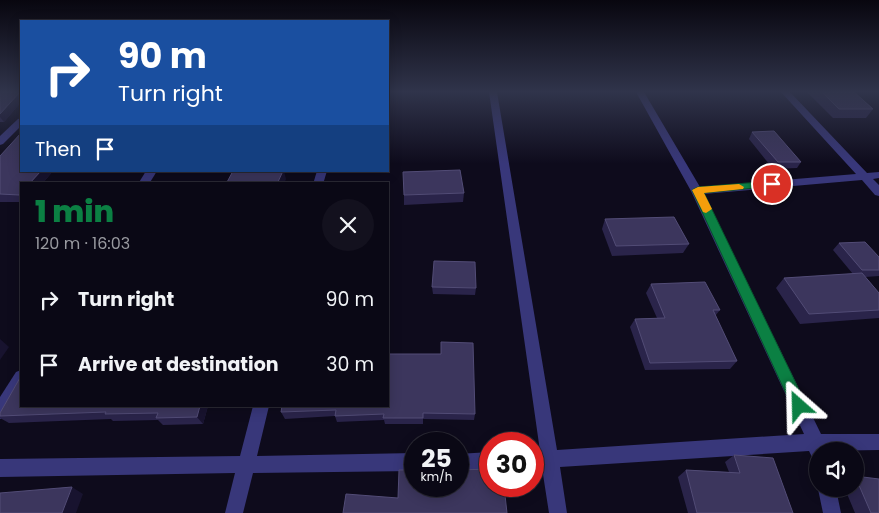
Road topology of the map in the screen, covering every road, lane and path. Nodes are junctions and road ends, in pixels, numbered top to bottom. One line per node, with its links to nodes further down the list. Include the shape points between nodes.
1 (497, 116): 18 (street)
2 (654, 116): 8 (street)
3 (808, 116): 7 (street)
4 (20, 122): 5 (street)
5 (0, 142)
6 (879, 175): 7 (street)
7 (864, 176): 8 (street); 9 (street)
8 (698, 190): 13 (street)
9 (879, 192)
10 (20, 379): 12 (street)
11 (261, 407): 20 (street)
12 (0, 411)
13 (815, 442)
14 (879, 442): 15 (street)
15 (864, 443)
16 (809, 446): 18 (street)
17 (544, 460): 18 (street)
18 (550, 460): 24 (street)
19 (404, 462): 20 (street)
20 (246, 466): 21 (street); 23 (street)
21 (0, 468)
22 (829, 497): 25 (street)
23 (234, 513)
24 (558, 513)
25 (832, 513)

